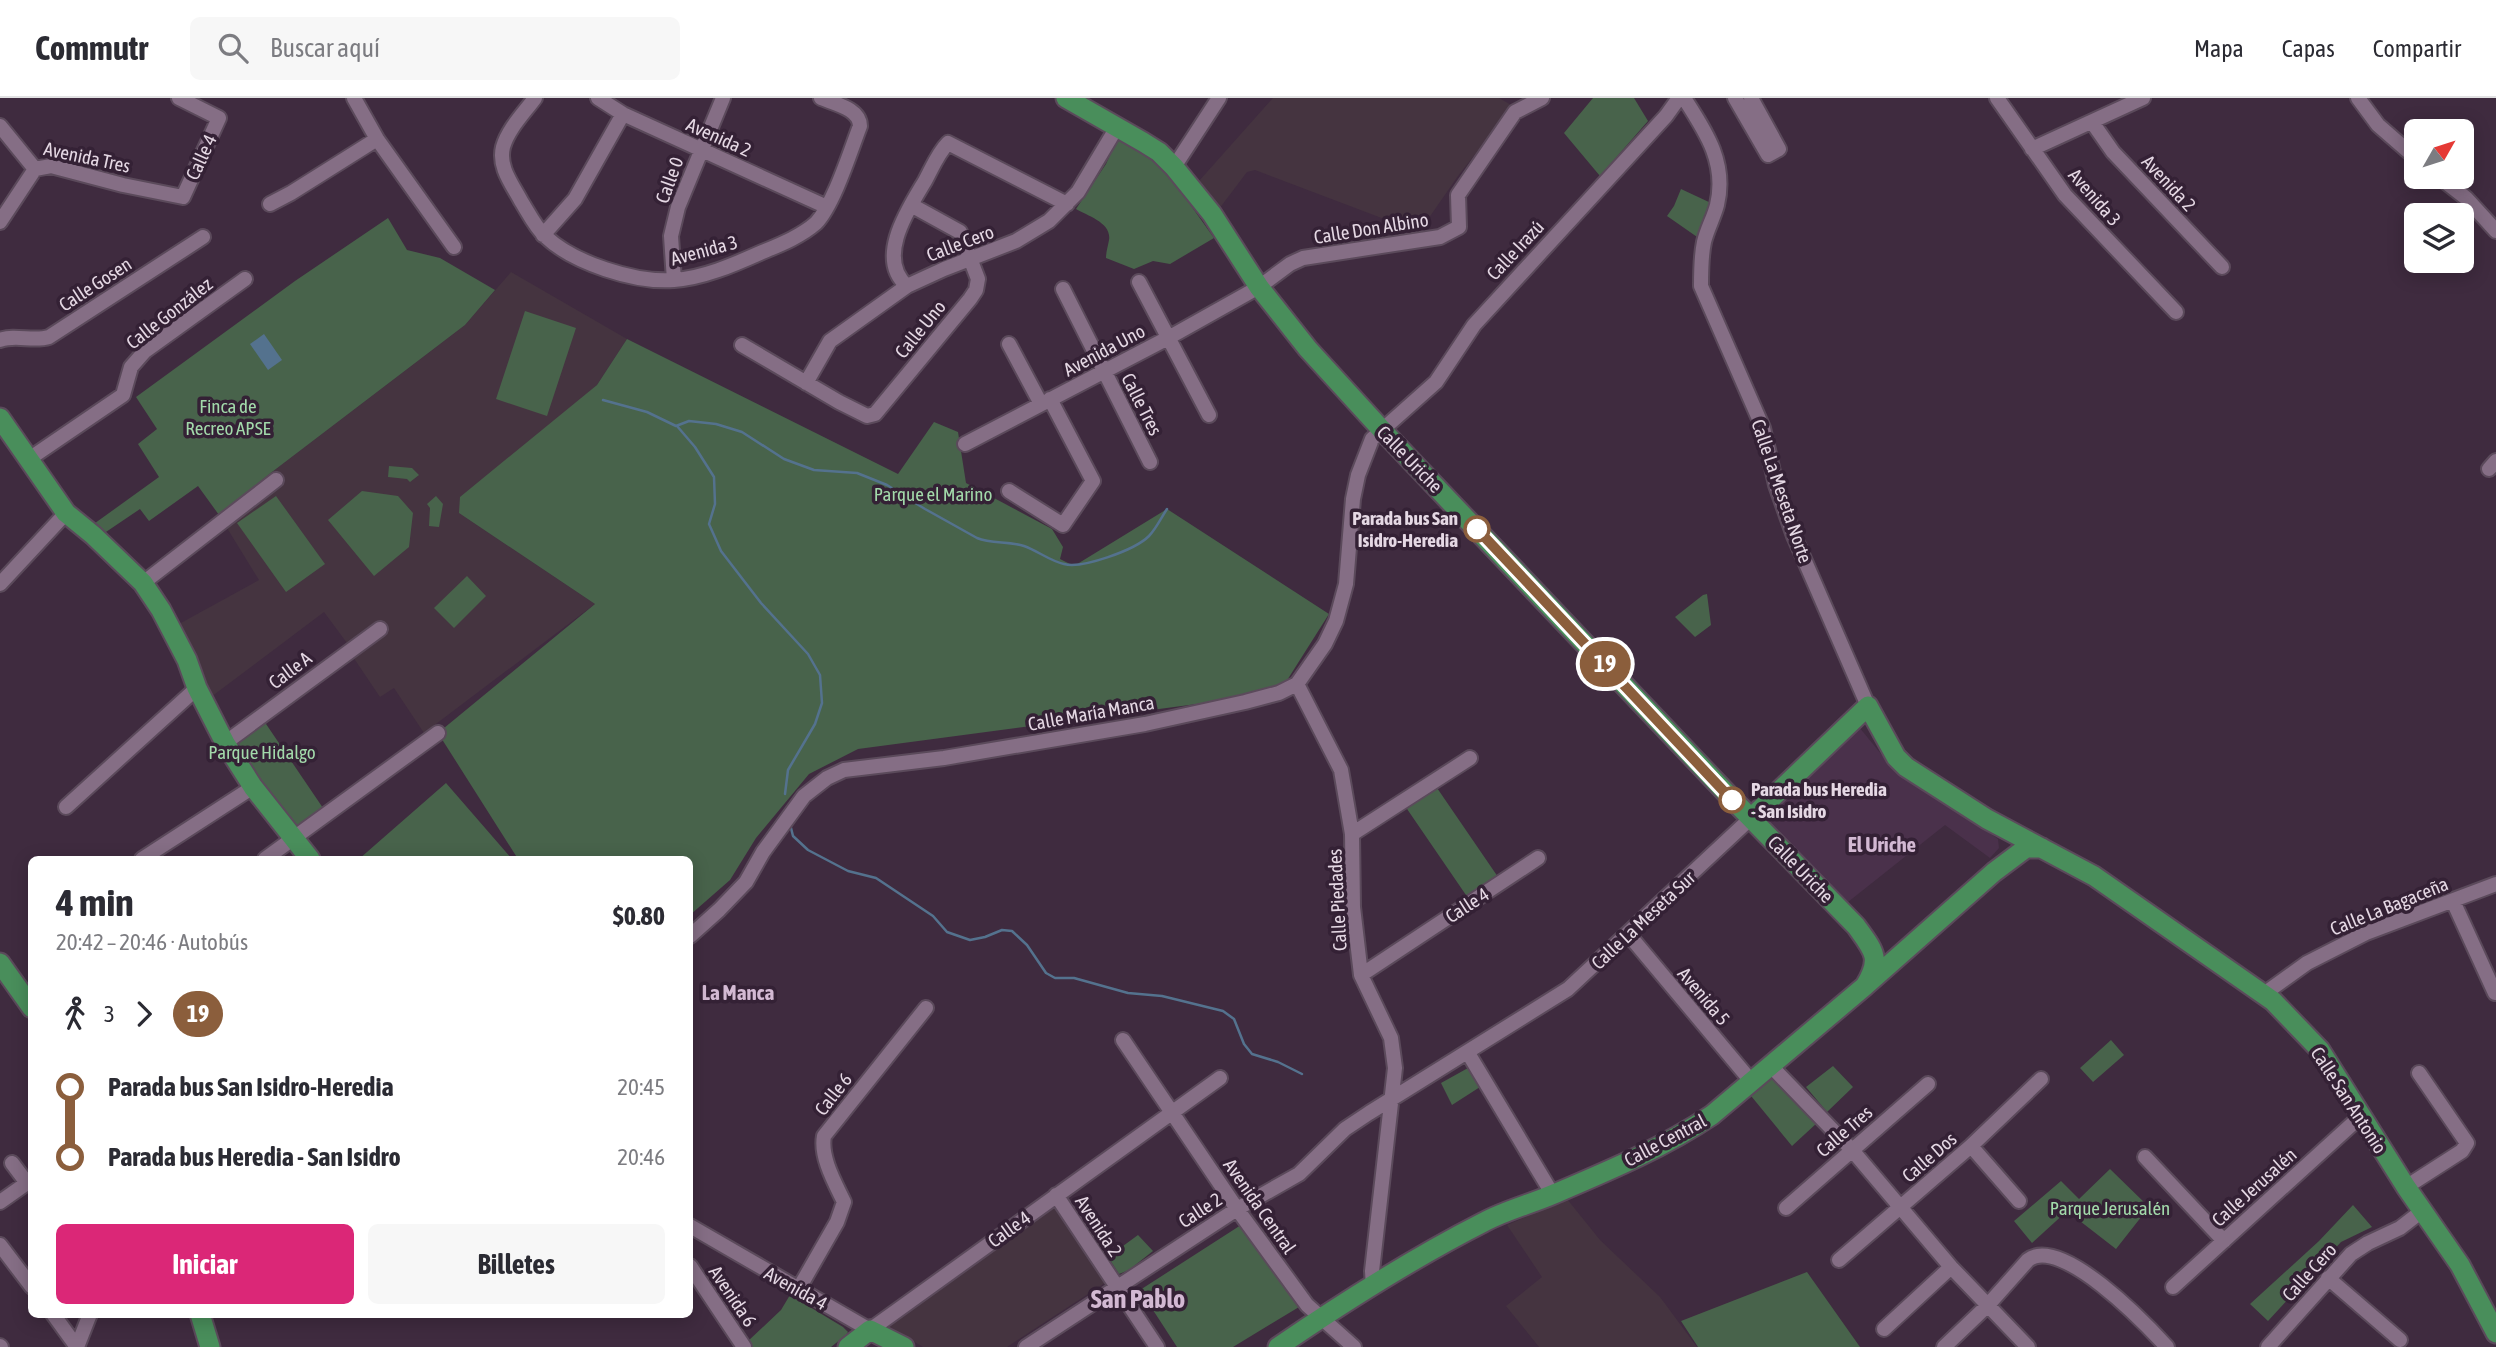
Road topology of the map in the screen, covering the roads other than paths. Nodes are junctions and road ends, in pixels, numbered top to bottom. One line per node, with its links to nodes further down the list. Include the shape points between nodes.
1 (179, 98): 27 (street, Calle 4, via 219,118)
2 (354, 98): 20 (street)
3 (535, 98): 34 (street, via 508,134 502,161)
4 (598, 98): 16 (street, Avenida 2)
5 (723, 98): 23 (street, Calle 0)
6 (821, 98): 31 (street, via 860,119)
7 (1066, 98): 19 (main road, Calle Uriche)
8 (1219, 98): 24 (street)
9 (1542, 98): 43 (street, Calle Don Albino, via 1515,112 1458,195 1459,227 1455,230 1440,237 1303,258)
10 (1735, 98): 11 (street, via 1769,155 1779,149)
11 (1751, 98)
12 (1997, 98): 22 (street, Avenida 3)
13 (2143, 98): 17 (street)
14 (2358, 98): 21 (street, via 2378,125)
15 (1688, 100): 55 (street, Calle Irazú, via 1666,116 1474,325 1436,382); 67 (street, Calle La Meseta Norte, via 1710,139 1720,184 1704,242 1701,285 1763,428 1794,536)
16 (623, 114): 23 (street, Avenida 2); 34 (street, via 575,199)
17 (2092, 122): 22 (street); 38 (street, Avenida 2, via 2113,152)
18 (0, 127): 25 (street, Avenida Tres)
19 (1117, 127): 24 (main road, Calle Uriche, via 1159,152); 29 (street, Calle Cero, via 1087,180)
20 (377, 139): 28 (street); 36 (street)
21 (2404, 148)
22 (2032, 149): 45 (street, Avenida 3, via 2065,195)
23 (700, 150): 31 (street, Avenida 2); 40 (street, Calle 0, via 671,236)
24 (1174, 167): 43 (main road, Calle Uriche, via 1226,234)
25 (35, 169): 27 (street, Avenida Tres, via 51,166); 32 (street)
26 (2454, 189): 33 (street)
27 (183, 197)
28 (270, 204)
29 (1067, 204): 30 (street, via 948,143); 37 (street, Calle Cero, via 1041,227)
30 (911, 205): 37 (street, via 955,228); 42 (street, via 898,231 895,257 898,277)
31 (827, 207): 40 (street, Avenida 3, via 810,227 783,242 716,271)
32 (1, 218)
33 (2496, 231)
34 (543, 235): 40 (street, Avenida 3, via 568,254 606,269)
35 (203, 237): 47 (street, Calle Gosen, via 49,337)
36 (454, 247)
37 (970, 259): 42 (street, Calle Cero); 51 (street, Calle Uno, via 978,279 976,290 876,414 871,416)
38 (2222, 267)
39 (244, 279): 57 (street, Calle González, via 145,351 131,366 123,395)
40 (674, 280)
41 (1139, 282): 46 (street)
42 (907, 286): 51 (street, Calle Cero, via 830,341)
43 (1259, 287): 46 (street, Avenida Uno); 55 (main road, Calle Uriche)
44 (1063, 289): 50 (street, Calle Tres)
45 (2175, 312)
46 (1168, 338): 50 (street, Avenida Uno); 53 (street)
47 (0, 340)
48 (1009, 344): 52 (street)
49 (742, 345): 51 (street)
50 (1104, 373): 52 (street, Avenida Uno); 58 (street, Calle Tres)
51 (806, 383)
52 (1045, 402): 56 (street, Avenida Uno); 60 (street, via 1093,481 1063,525)
53 (1209, 415)
54 (0, 418): 57 (main road)
55 (1381, 429): 65 (street, via 1372,439 1358,475 1346,584 1336,621); 75 (main road, Calle Uriche)
56 (965, 444)
57 (29, 459): 61 (main road)
58 (1150, 462)
59 (276, 480): 62 (street)
60 (1009, 491)
61 (66, 513): 62 (main road); 63 (street)
62 (143, 583): 66 (main road, via 187,660)
63 (0, 584)
64 (380, 629): 70 (street, Calle A)
65 (1297, 684): 77 (street, Calle Piedades, via 1341,770); 88 (street, Calle María Manca, via 1245,702 1145,724 844,770 804,796 746,882)
66 (197, 688): 70 (main road); 74 (street)
67 (1868, 706): 68 (main road, Calle La Meseta Sur); 71 (main road, Calle La Meseta Norte)
68 (1849, 725): 71 (main road, via 1864,722); 75 (main road, Calle La Meseta Sur)
69 (438, 733): 78 (street)
70 (225, 743): 73 (main road)
71 (1896, 757): 76 (main road, Calle La Meseta Norte)
72 (1470, 758): 77 (street)
73 (253, 787): 78 (main road); 80 (street)
74 (66, 807)
75 (1759, 818): 87 (main road, Calle Uriche); 89 (street, Calle La Meseta Sur)
76 (1987, 819): 79 (main road, Calle La Meseta Norte); 84 (main road, via 2004,844)
77 (1352, 834): 92 (street, Calle Piedades, via 1353,907)
78 (295, 839): 81 (street); 82 (main road)
79 (2042, 848): 84 (main road, Calle Central, via 2026,848); 95 (main road, Calle San Antonio, via 2131,900)
80 (147, 856)
81 (270, 856)
82 (308, 856)
83 (1538, 858): 92 (street, Calle 4)
84 (1994, 872): 90 (main road, Calle Central)
85 (2496, 884): 86 (street, Calle La Bagaceña)
86 (2452, 901): 94 (street); 95 (street, Calle La Bagaceña, via 2355,938 2307,963)
87 (1856, 926): 90 (main road, via 1888,952); 93 (main road, Calle Uriche, via 1876,961)
88 (693, 933)
89 (1629, 935): 99 (street, Calle La Meseta Sur, via 1568,989); 104 (street, Avenida 5)
90 (1906, 948): 93 (main road, Calle Central)
91 (0, 963): 96 (main road)
92 (1362, 975): 106 (street, Calle Piedades, via 1391,1038 1395,1068)
93 (1864, 986): 100 (main road, Calle Central)
94 (2495, 993)
95 (2264, 995): 108 (main road, Calle San Antonio, via 2320,1050)
96 (28, 1002)
97 (926, 1008): 135 (street, Calle 6, via 824,1136 824,1154 844,1202)
98 (1123, 1040): 107 (street, Avenida Central)
99 (1468, 1054): 106 (street, Calle La Meseta Sur); 117 (street)
100 (1774, 1062): 104 (main road, Calle Central); 110 (street)
101 (2419, 1073): 115 (street, via 2467,1143 2462,1151)
102 (1220, 1078): 107 (street, Calle 4)
103 (2041, 1079): 109 (street, Calle Dos)
104 (1751, 1081): 117 (main road, Calle Central, via 1712,1115 1672,1140)
105 (1928, 1084): 110 (street, Calle Tres)
106 (1391, 1101): 122 (street, Calle 2, via 1345,1129 1299,1174); 132 (street, Calle Piedades)
107 (1171, 1113): 116 (street, Calle 4); 122 (street, Avenida Central)
108 (2361, 1116): 115 (main road, Calle San Antonio); 125 (street, Calle Jerusalén)
109 (1971, 1146): 118 (street); 120 (street, Calle Dos)
110 (1852, 1150): 120 (street); 121 (street, Calle Tres)
111 (2145, 1157): 125 (street)
112 (12, 1163): 113 (street)
113 (28, 1185)
114 (28, 1187): 119 (street)
115 (2406, 1187): 123 (main road, Calle San Antonio)
116 (1056, 1195): 133 (street, Avenida 2); 142 (street, Calle 4)
117 (1553, 1195): 132 (main road, Calle Central, via 1484,1222)
118 (2019, 1201)
119 (0, 1202)
120 (1901, 1207): 127 (street, Calle Dos); 128 (street)
121 (1786, 1208)
122 (1237, 1209): 133 (street, Calle 2); 140 (street, Avenida Central)
123 (2422, 1211): 130 (street, Calle Cero, via 2400,1228 2358,1248); 143 (main road, Calle San Antonio, via 2460,1265)
124 (693, 1230): 135 (street, Avenida 4)
125 (2224, 1241): 134 (street, Calle Jerusalén)
126 (0, 1245): 131 (street)
127 (1839, 1260)
128 (1951, 1267): 136 (street); 141 (street)
129 (693, 1270): 147 (street, Avenida 6)
130 (2328, 1278): 144 (street); 157 (street, Calle Cero)
131 (28, 1282)
132 (1368, 1284): 140 (main road, Calle Central)
133 (1116, 1287): 150 (street, Calle 2); 151 (street, Avenida 2)
134 (2174, 1287)
135 (798, 1290): 142 (street, Avenida 4)
136 (1988, 1305): 154 (street); 155 (street); 156 (street, via 2037,1255 2060,1259 2110,1291)
137 (56, 1318): 145 (street)
138 (88, 1318): 145 (street)
139 (201, 1318): 146 (main road)
140 (1321, 1318): 152 (main road, Calle Central); 153 (street, Avenida Central)
141 (1884, 1329)
142 (870, 1330): 148 (main road, Calle 4); 149 (main road, Avenida 4)
143 (2496, 1333)
144 (2400, 1340)
145 (77, 1347)
146 (210, 1347)
147 (744, 1347)
148 (848, 1347)
149 (904, 1347)
150 (1026, 1347)
151 (1157, 1347)
152 (1278, 1347)
153 (1354, 1347)
154 (1944, 1347)
155 (2028, 1347)
156 (2167, 1347)
157 (2268, 1347)

